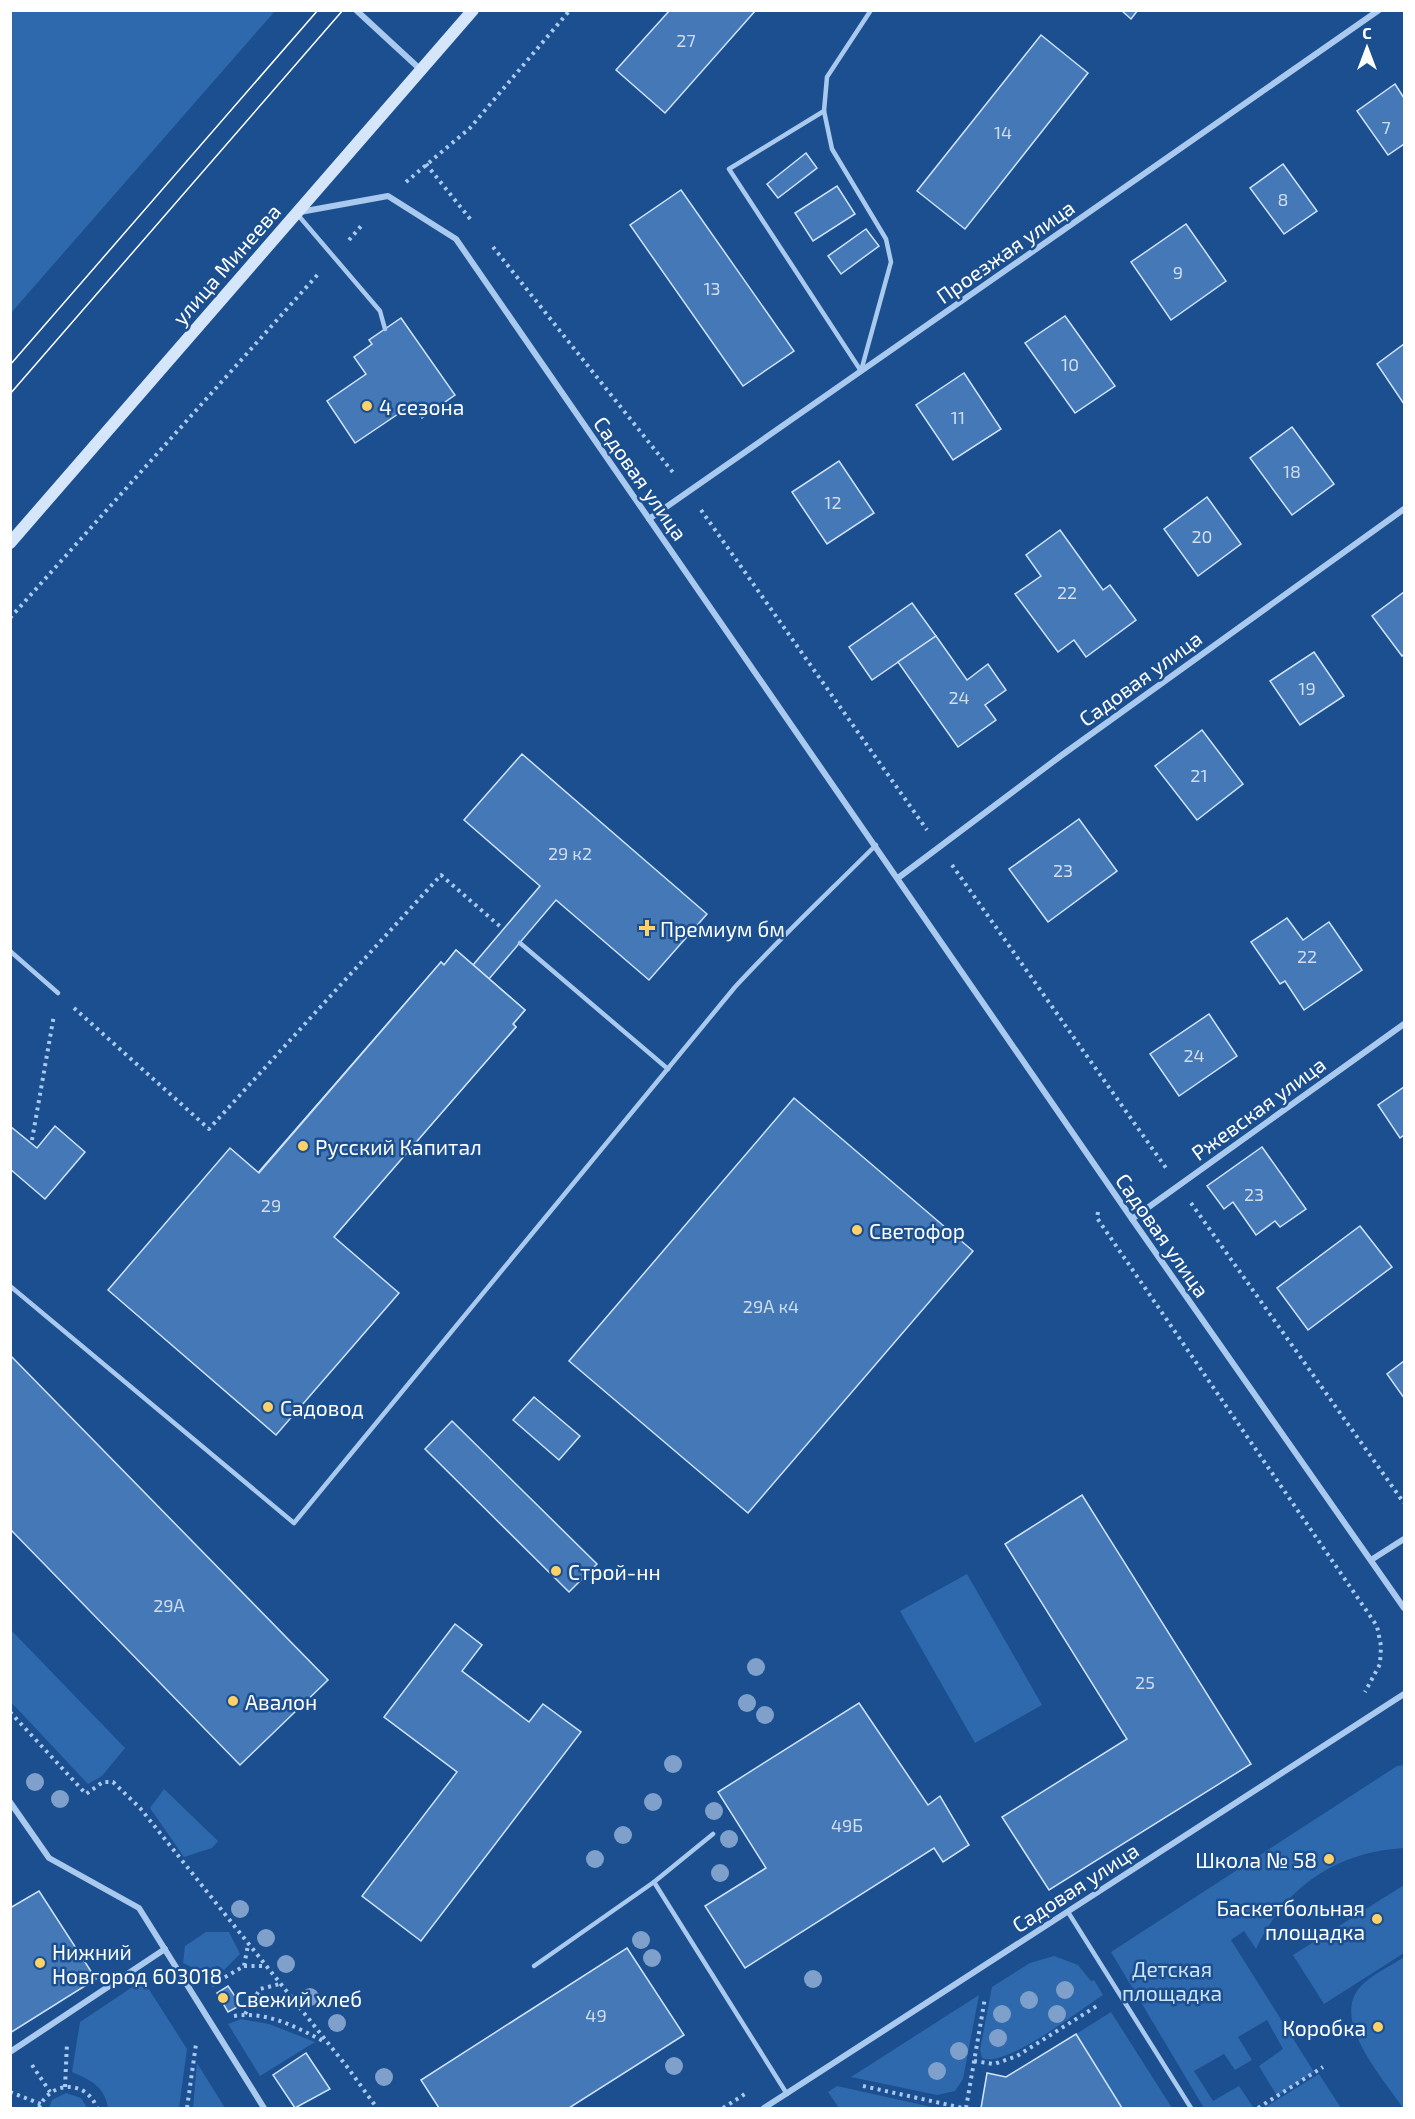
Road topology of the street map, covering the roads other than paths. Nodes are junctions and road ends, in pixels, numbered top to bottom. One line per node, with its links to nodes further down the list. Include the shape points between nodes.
1 (356, 10): 5 (street)
2 (473, 10): 5 (main road, улица Минеева)
3 (871, 10): 6 (lane, via 827,77)
4 (1379, 10): 9 (street, Проезжая улица)
5 (421, 70): 7 (main road, улица Минеева)
6 (824, 111): 9 (lane, via 832,149 886,239 891,262); 9 (lane, via 729,169)
7 (296, 213): 8 (lane, via 380,311); 11 (street, Садовая улица, via 388,196 456,239); 12 (main road, улица Минеева)
8 (385, 329)
9 (861, 371): 11 (street, Проезжая улица)
10 (1404, 509): 14 (street, Садовая улица)
11 (649, 519): 13 (street, Садовая улица)
12 (10, 543)
13 (876, 845): 14 (street, Садовая улица); 19 (lane, via 827,896 794,922)
14 (898, 879): 20 (street, Садовая улица)
15 (519, 943): 19 (lane)
16 (10, 951): 17 (lane)
17 (58, 993)
18 (1404, 1024): 20 (street, Ржевская улица)
19 (668, 1069): 21 (lane, via 294,1523)
20 (1132, 1220): 23 (street, Садовая улица)
21 (10, 1286)
22 (1404, 1539): 23 (street)
23 (1371, 1560): 24 (street, Садовая улица)
24 (1404, 1608)
25 (1404, 1694): 29 (street, Садовая улица)
26 (10, 1802): 30 (street, via 49,1858 139,1908)
27 (713, 1834): 28 (lane)
28 (654, 1882): 31 (lane); 33 (lane)
29 (1068, 1912): 33 (street, Садовая улица); 36 (lane)
30 (165, 1949): 32 (street); 34 (street)
31 (534, 1966)
32 (10, 2052)
33 (787, 2094): 35 (street, Садовая улица)
34 (264, 2109)
35 (764, 2109)
36 (1191, 2109)

